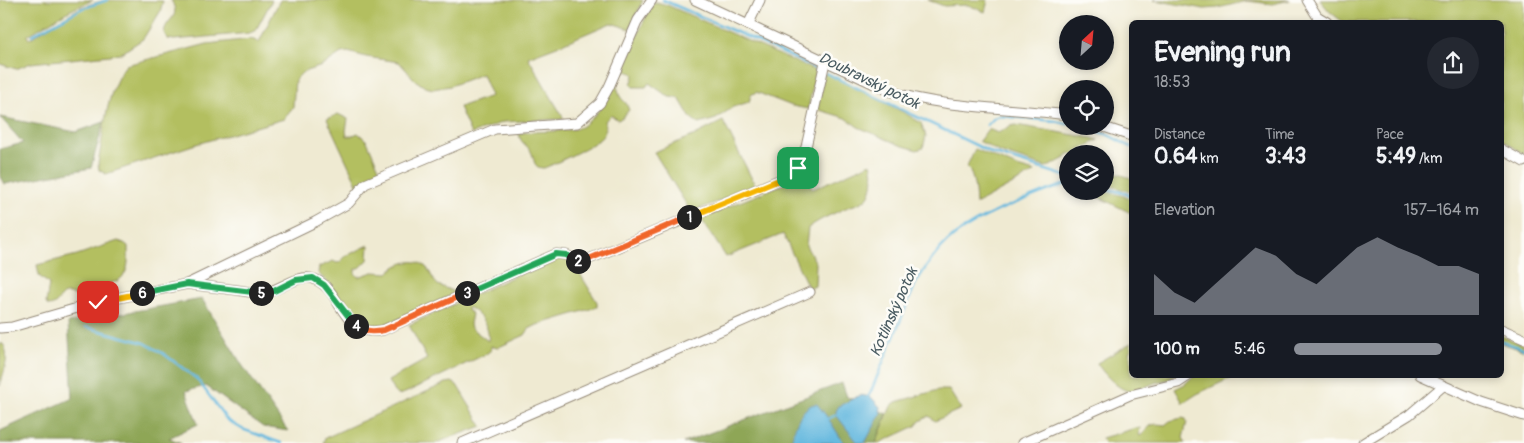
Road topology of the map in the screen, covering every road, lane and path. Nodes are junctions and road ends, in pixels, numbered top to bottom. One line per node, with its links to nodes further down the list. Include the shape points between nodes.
1 (652, 0): 13 (street, via 638,20 600,103 577,122 495,129 365,184 348,204)
2 (695, 0): 6 (street)
3 (760, 0): 6 (street)
4 (1307, 0): 5 (street, via 1317,16)
5 (1324, 20)
6 (748, 26): 7 (street)
7 (825, 62): 8 (street, via 910,98); 13 (street, via 806,148 798,168 791,175 582,262 556,254 373,332 353,324 324,285 313,278 296,280 274,291 260,293)
8 (1059, 115)
9 (1114, 130): 10 (street)
10 (1129, 135)
11 (1504, 151): 12 (street)
12 (1524, 162)
13 (187, 284): 15 (street, via 98,302)
14 (810, 292): 22 (street)
15 (0, 328)
16 (1504, 330): 17 (street)
17 (1524, 339)
18 (1186, 378): 23 (street, via 1178,383 1130,395)
19 (1426, 378): 20 (street)
20 (1443, 386): 21 (street); 24 (street, via 1409,414)
21 (1524, 416)
22 (462, 443)
23 (1022, 443)
24 (1363, 443)

